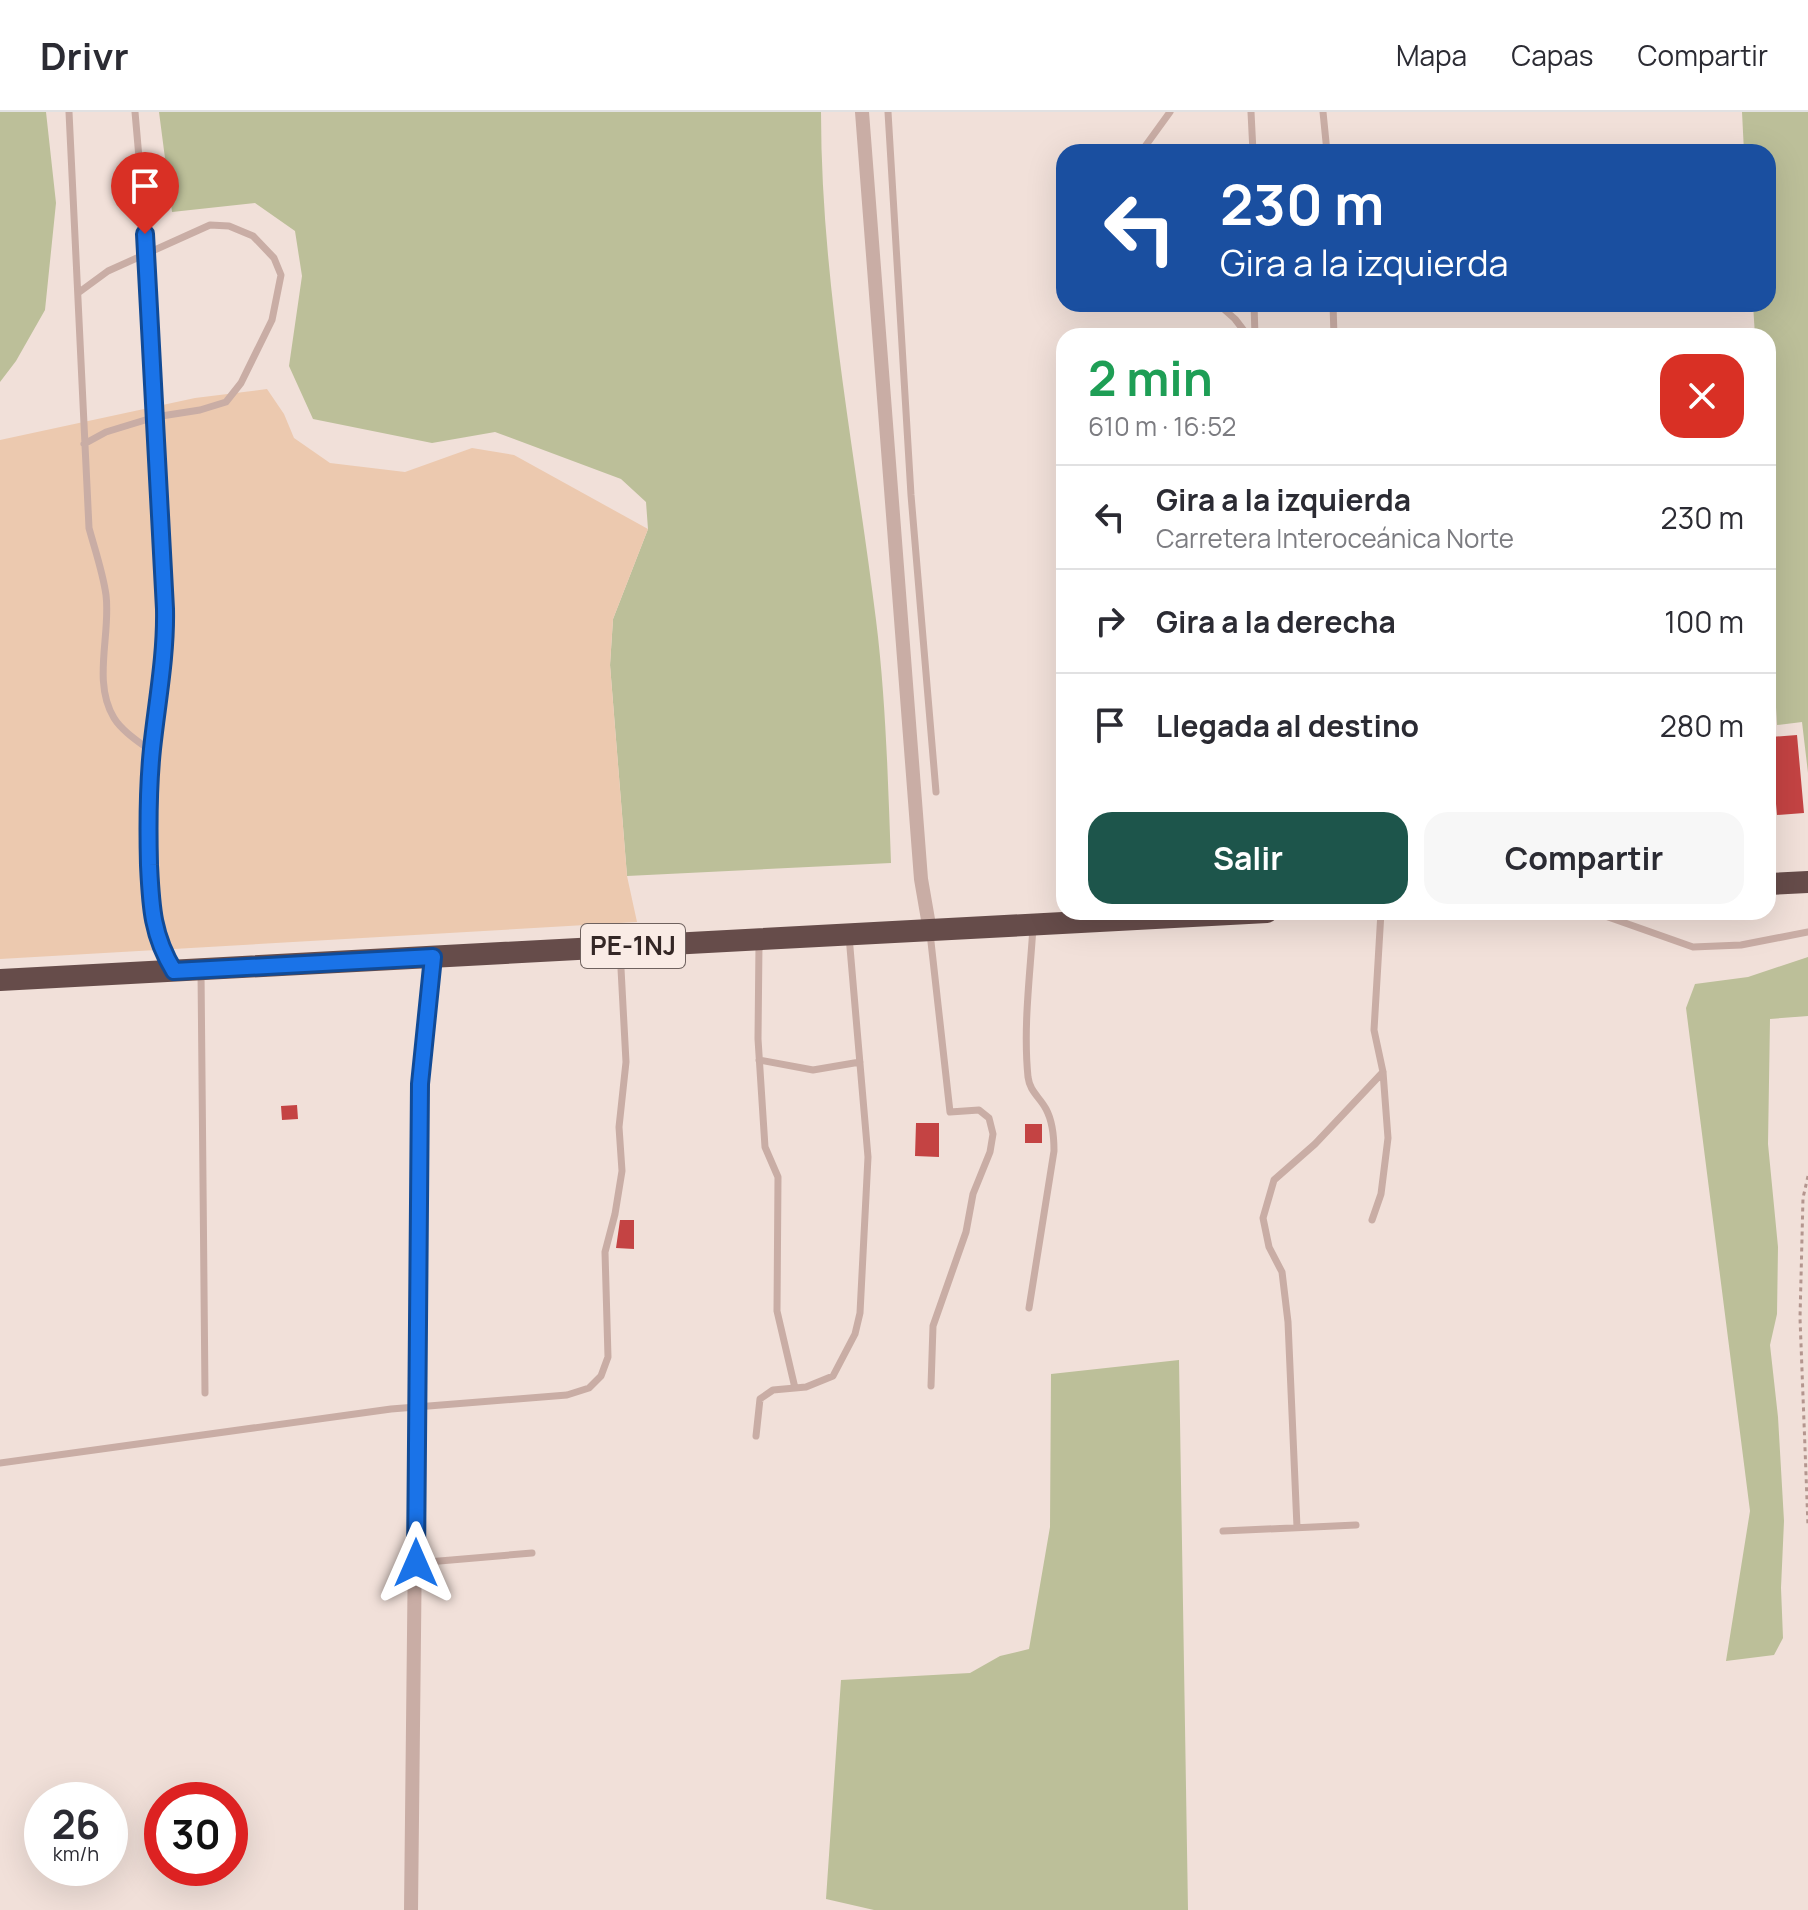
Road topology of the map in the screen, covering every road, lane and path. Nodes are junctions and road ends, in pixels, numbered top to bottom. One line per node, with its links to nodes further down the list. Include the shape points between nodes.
1 (69, 112): 12 (lane)
2 (135, 112): 11 (lane)
3 (862, 112): 25 (street, via 920,865)
4 (888, 112): 18 (lane, via 911,495)
5 (1170, 112): 8 (lane)
6 (1251, 112): 9 (lane)
7 (1323, 112): 10 (lane)
8 (1147, 144)
9 (1253, 144)
10 (1326, 144)
11 (146, 253): 12 (lane); 15 (lane); 15 (lane, via 210,225 229,226 253,236 274,258 281,275 272,320 226,402)
12 (78, 293): 16 (lane)
13 (1227, 312): 14 (lane)
14 (1242, 328)
15 (155, 417): 16 (lane); 17 (lane, via 166,641)
16 (84, 444): 17 (lane, via 89,528 106,595 106,695 114,718)
17 (151, 751): 32 (lane, via 150,898 160,948)
18 (936, 792)
19 (1808, 882): 20 (highway)
20 (1776, 884)
21 (1120, 920): 24 (highway, PE-1NJ)
22 (1381, 920): 36 (lane, via 1374,1030)
23 (1617, 920): 26 (lane, via 1693,947 1741,945)
24 (1033, 925): 25 (highway, PE-1NJ); 39 (lane, via 1028,1077 1046,1108 1054,1151)
25 (930, 931): 27 (highway, PE-1NJ); 40 (lane, via 950,1112 979,1110 989,1118 993,1134 933,1326)
26 (1808, 932)
27 (849, 935): 28 (highway, PE-1NJ); 35 (lane)
28 (759, 940): 29 (highway, PE-1NJ); 34 (lane)
29 (620, 947): 30 (highway, PE-1NJ); 43 (lane, via 626,1062 619,1127 622,1171 605,1252 608,1357 601,1376 589,1388 567,1395)
30 (433, 957): 31 (highway, PE-1NJ); 43 (street, via 420,1084)
31 (201, 969): 32 (highway, PE-1NJ); 42 (lane)
32 (174, 971): 33 (highway, PE-1NJ)
33 (0, 980)
34 (759, 1060): 35 (lane, via 813,1070); 41 (lane, via 765,1147 778,1177 777,1311)
35 (860, 1062): 41 (lane, via 868,1157 860,1313 833,1376)
36 (1383, 1072): 38 (lane, via 1388,1138); 48 (lane, via 1274,1180 1263,1218 1282,1272 1288,1322)
37 (1808, 1176): 47 (path, via 1800,1318)
38 (1372, 1220)
39 (1029, 1308)
40 (931, 1386)
41 (795, 1388): 44 (lane, via 773,1390 760,1399)
42 (205, 1393)
43 (417, 1408): 45 (lane); 51 (street)
44 (756, 1436)
45 (0, 1463)
46 (1356, 1525): 48 (lane)
47 (1808, 1526)
48 (1297, 1527): 49 (lane)
49 (1223, 1531)
50 (532, 1553): 51 (lane)
51 (416, 1563): 52 (street)
52 (411, 1910)

